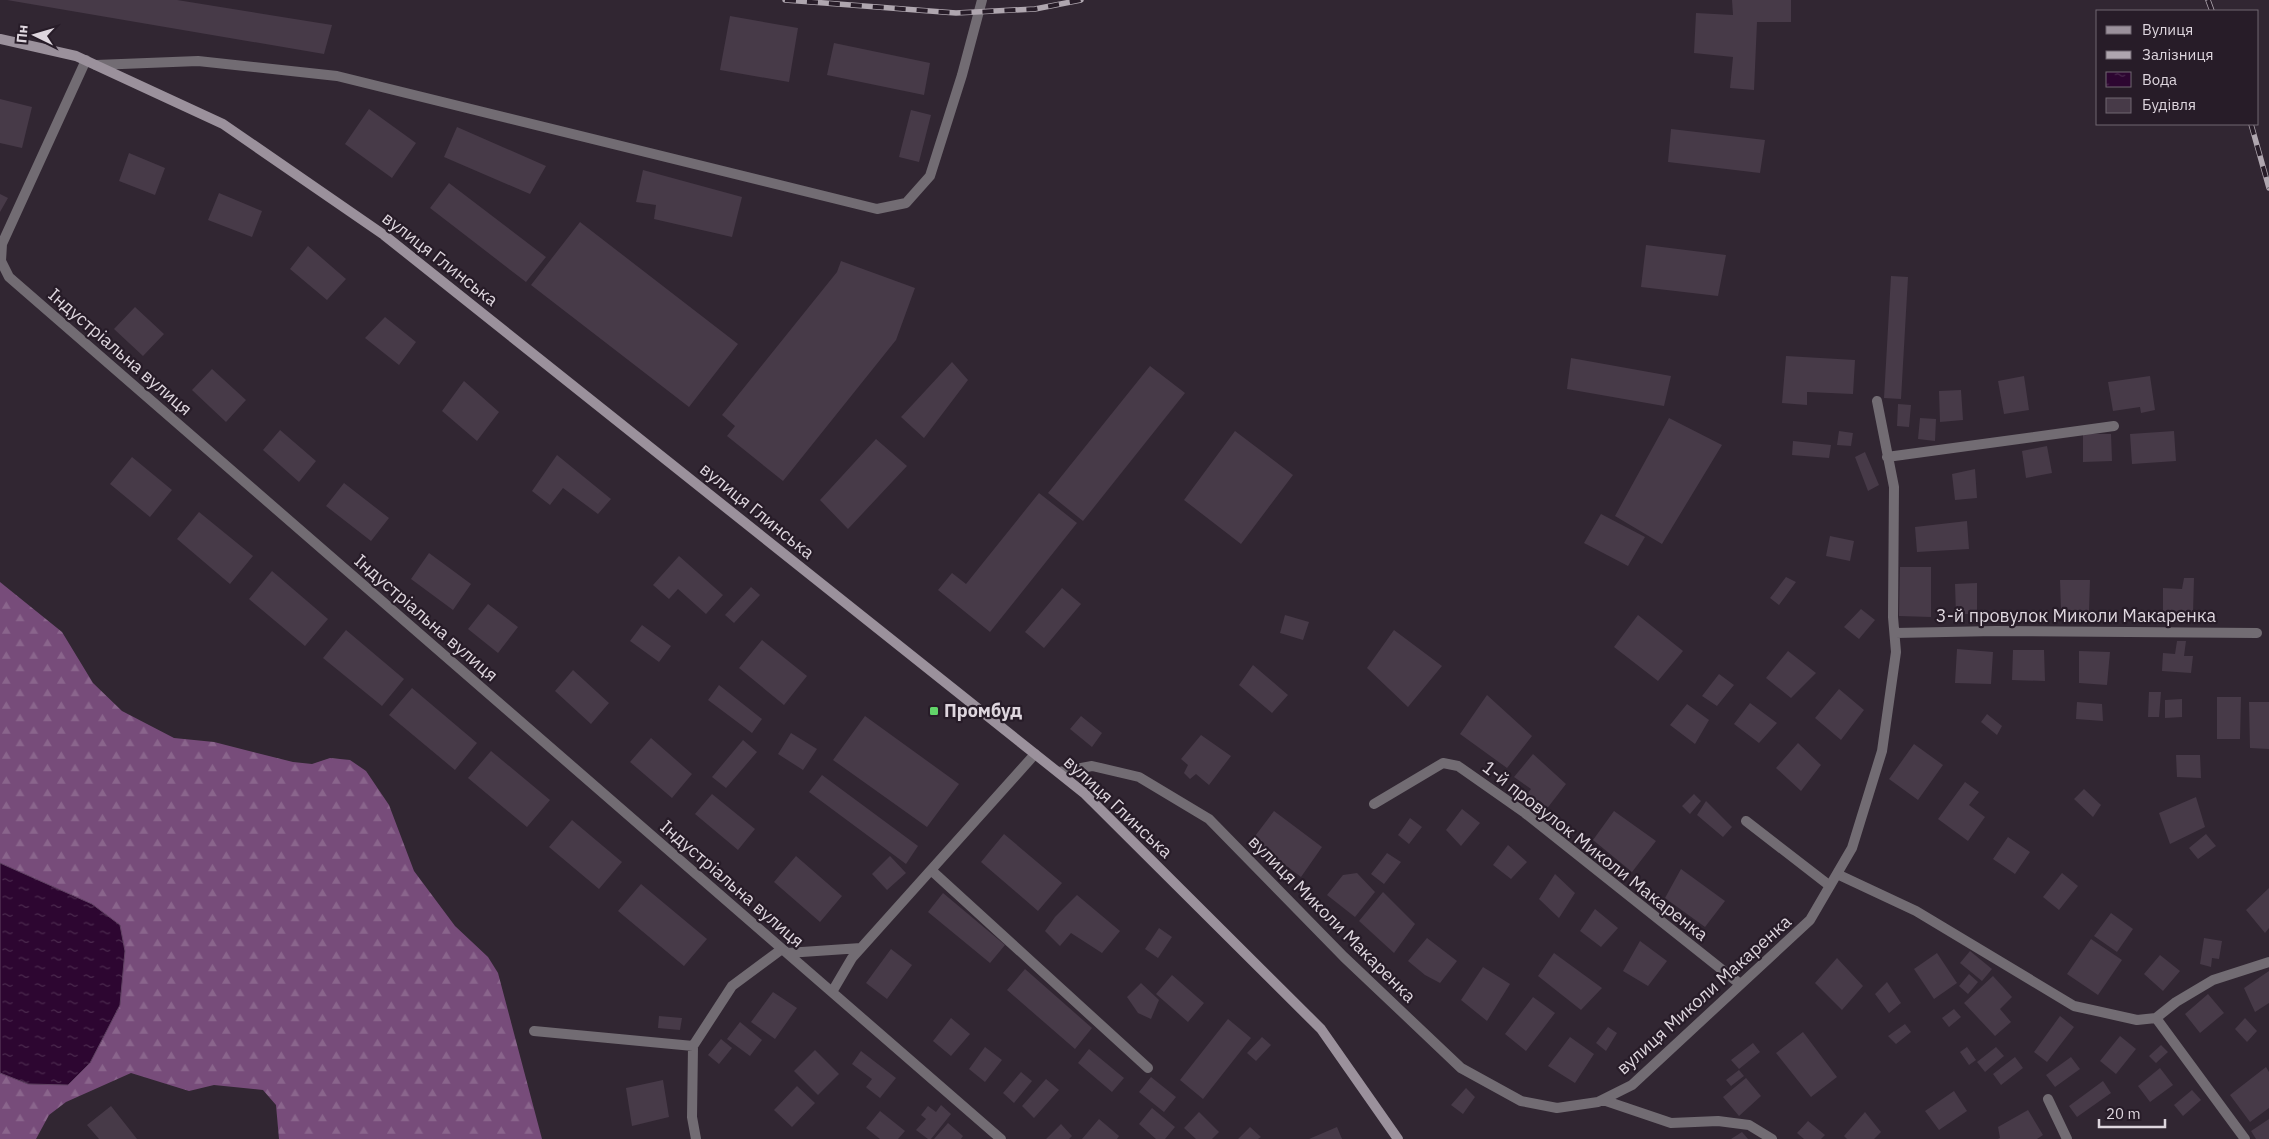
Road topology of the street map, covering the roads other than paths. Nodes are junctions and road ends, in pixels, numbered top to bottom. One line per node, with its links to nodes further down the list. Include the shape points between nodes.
1 (982, 0): 4 (street, via 930,176 906,203 877,209 337,76 198,61)
2 (0, 39): 3 (main road, вулиця Глинська)
3 (86, 60): 4 (main road, вулиця Глинська); 18 (street, Індустріальна вулиця, via 2,244 1,261 9,277)
4 (96, 65): 10 (main road, вулиця Глинська, via 223,124 384,235)
5 (1877, 401): 7 (street, вулиця Миколи Макаренка)
6 (2114, 426): 7 (street)
7 (1887, 457): 8 (street, вулиця Миколи Макаренка, via 1894,487)
8 (1895, 633): 9 (street, 3-й провулок Миколи Макаренка); 15 (street, вулиця Миколи Макаренка, via 1896,652 1882,751 1852,848)
9 (2257, 634)
10 (1035, 754): 11 (main road, вулиця Глинська); 14 (street)
11 (1059, 772): 27 (street, вулиця Миколи Макаренка, via 1092,766 1139,777 1209,819 1344,957 1461,1068 1521,1101 1557,1108); 30 (main road, вулиця Глинська, via 1084,793 1321,1029)
12 (1374, 804): 20 (street, 1-й провулок Миколи Макаренка, via 1443,763 1458,766 1525,814)
13 (1746, 821): 16 (street)
14 (931, 870): 17 (street); 25 (street)
15 (1837, 874): 16 (street, вулиця Миколи Макаренка); 22 (street, via 1916,910 2074,1006 2137,1020)
16 (1830, 886): 20 (street, вулиця Миколи Макаренка, via 1810,920)
17 (861, 948): 18 (street); 21 (street)
18 (784, 951): 21 (street, Індустріальна вулиця); 24 (street, via 732,986)
19 (2269, 962): 22 (street, via 2213,980)
20 (1740, 984): 27 (street, вулиця Миколи Макаренка, via 1632,1085)
21 (832, 992): 29 (street, Індустріальна вулиця)
22 (2156, 1018): 33 (street)
23 (534, 1031): 24 (street)
24 (692, 1046): 28 (street, via 692,1117)
25 (1148, 1068)
26 (2048, 1099): 32 (street)
27 (1603, 1100): 31 (street, via 1671,1123 1749,1125)
28 (696, 1139)
29 (1001, 1139)
30 (1398, 1139)
31 (1772, 1139)
32 (2067, 1139)
33 (2245, 1139)

